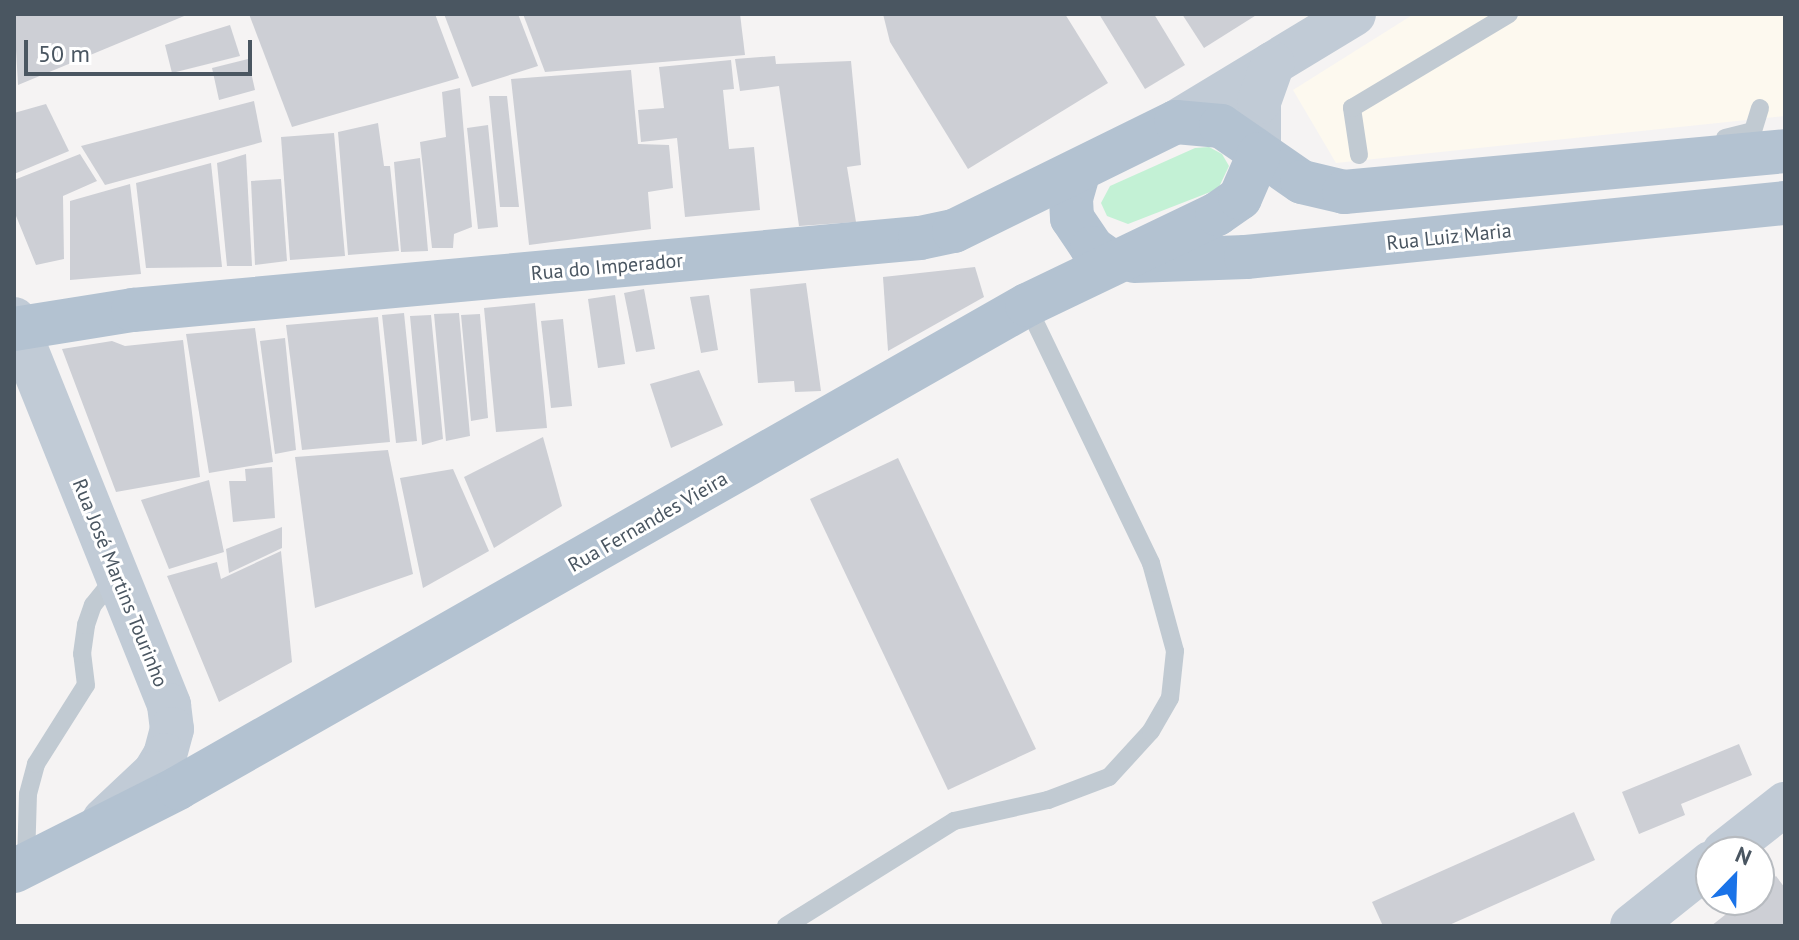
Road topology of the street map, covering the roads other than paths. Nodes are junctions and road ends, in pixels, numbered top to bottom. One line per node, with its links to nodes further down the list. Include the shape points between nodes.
1 (1354, 14): 3 (main road)
2 (1509, 14): 8 (lane, via 1352,108)
3 (1273, 63): 5 (main road); 7 (main road, via 1259,102)
4 (1760, 108): 9 (lane, via 1753,131 1716,140)
5 (1176, 122): 7 (main road, via 1221,126); 10 (main road, Rua do Imperador)
6 (1785, 151): 9 (main road)
7 (1259, 154): 9 (main road, via 1302,182 1344,192); 12 (main road, Rua Fernandes Vieira, via 1240,198 1217,214)
8 (1359, 155)
9 (1699, 159)
10 (1078, 174): 12 (main road, via 1072,218 1092,248); 14 (main road, Rua do Imperador, via 954,231 920,238)
11 (1785, 203): 12 (main road, Rua Luiz Maria, via 1246,257)
12 (1112, 262): 13 (main road, Rua Fernandes Vieira)
13 (1027, 305): 17 (main road, Rua Fernandes Vieira, via 192,780); 21 (lane, via 1151,563 1175,651 1170,698 1151,731 1109,777 1048,800 954,821)
14 (15, 325): 15 (main road, Rua José Martins Tourinho)
15 (118, 575): 17 (main road, Rua José Martins Tourinho, via 169,705 172,729 154,773); 19 (lane, via 93,605 86,625 86,685 36,764)
16 (1785, 804): 18 (main road)
17 (103, 822): 19 (main road, Rua Fernandes Vieira)
18 (1744, 836)
19 (20, 868)
20 (1695, 876): 22 (main road)
21 (786, 926)
22 (1632, 926)

